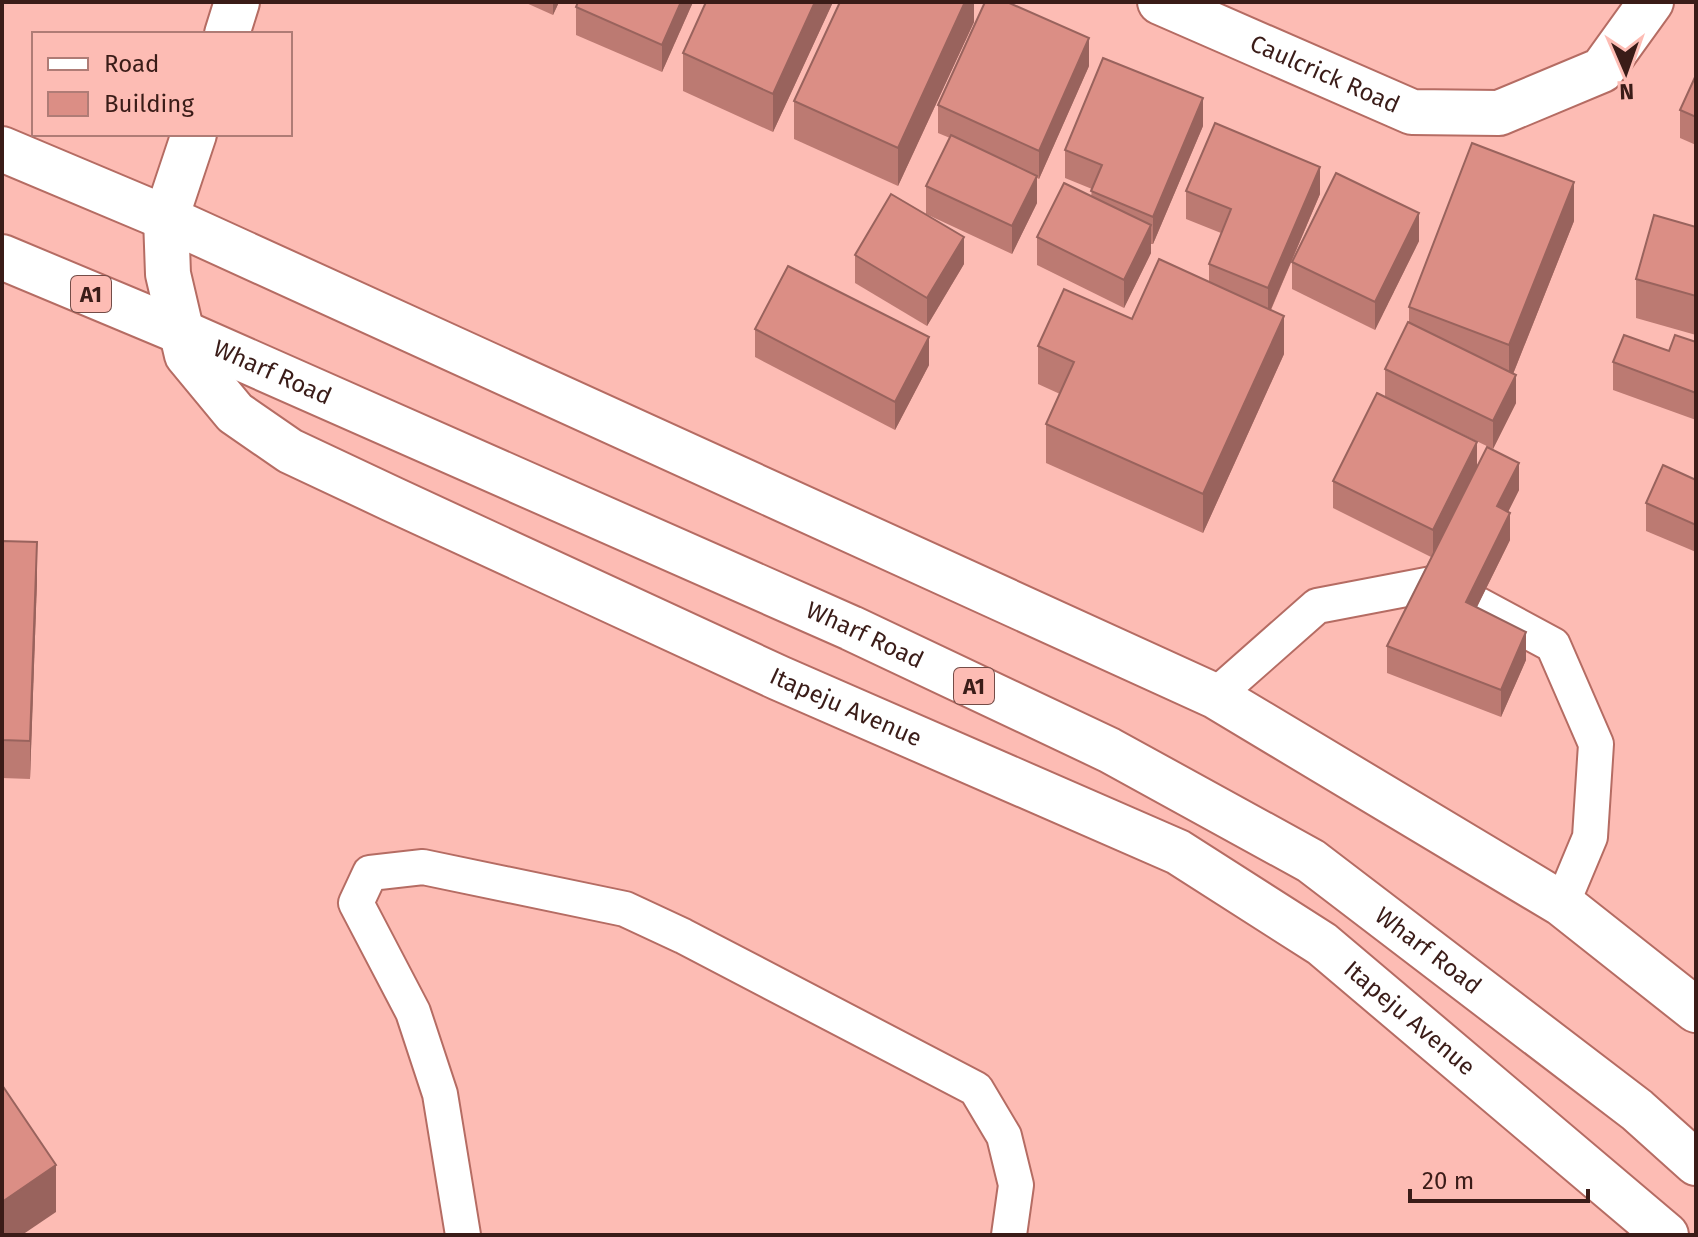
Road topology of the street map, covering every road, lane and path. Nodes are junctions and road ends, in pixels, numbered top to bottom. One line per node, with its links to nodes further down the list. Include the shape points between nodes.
1 (237, 2): 4 (main road)
2 (1160, 2): 3 (main road, Caulcrick Road, via 1412,112 1499,113 1602,70)
3 (1651, 2)
4 (228, 32)
5 (193, 136): 7 (main road, Itapeju Avenue)
6 (2, 149): 7 (main road)
7 (166, 218): 9 (main road, Itapeju Avenue, via 168,274); 12 (main road)
8 (2, 257): 9 (main road, Wharf Road / A1)
9 (179, 331): 15 (main road, Wharf Road / A1, via 851,628 1122,757 1311,861 1637,1110); 18 (main road, Itapeju Avenue, via 187,355 235,413 290,451 779,678 1178,852 1322,944)
10 (1432, 584): 12 (lane, via 1317,606)
11 (1477, 604): 13 (lane, via 1553,645 1596,744 1590,837)
12 (1215, 696): 13 (main road)
13 (1562, 904): 14 (main road)
14 (1696, 1010)
15 (1696, 1163)
16 (463, 1235): 17 (lane, via 440,1094 413,1012 356,903 370,873 423,867 625,909 976,1089 1004,1136 1016,1185)
17 (1009, 1235)
18 (1666, 1235)

